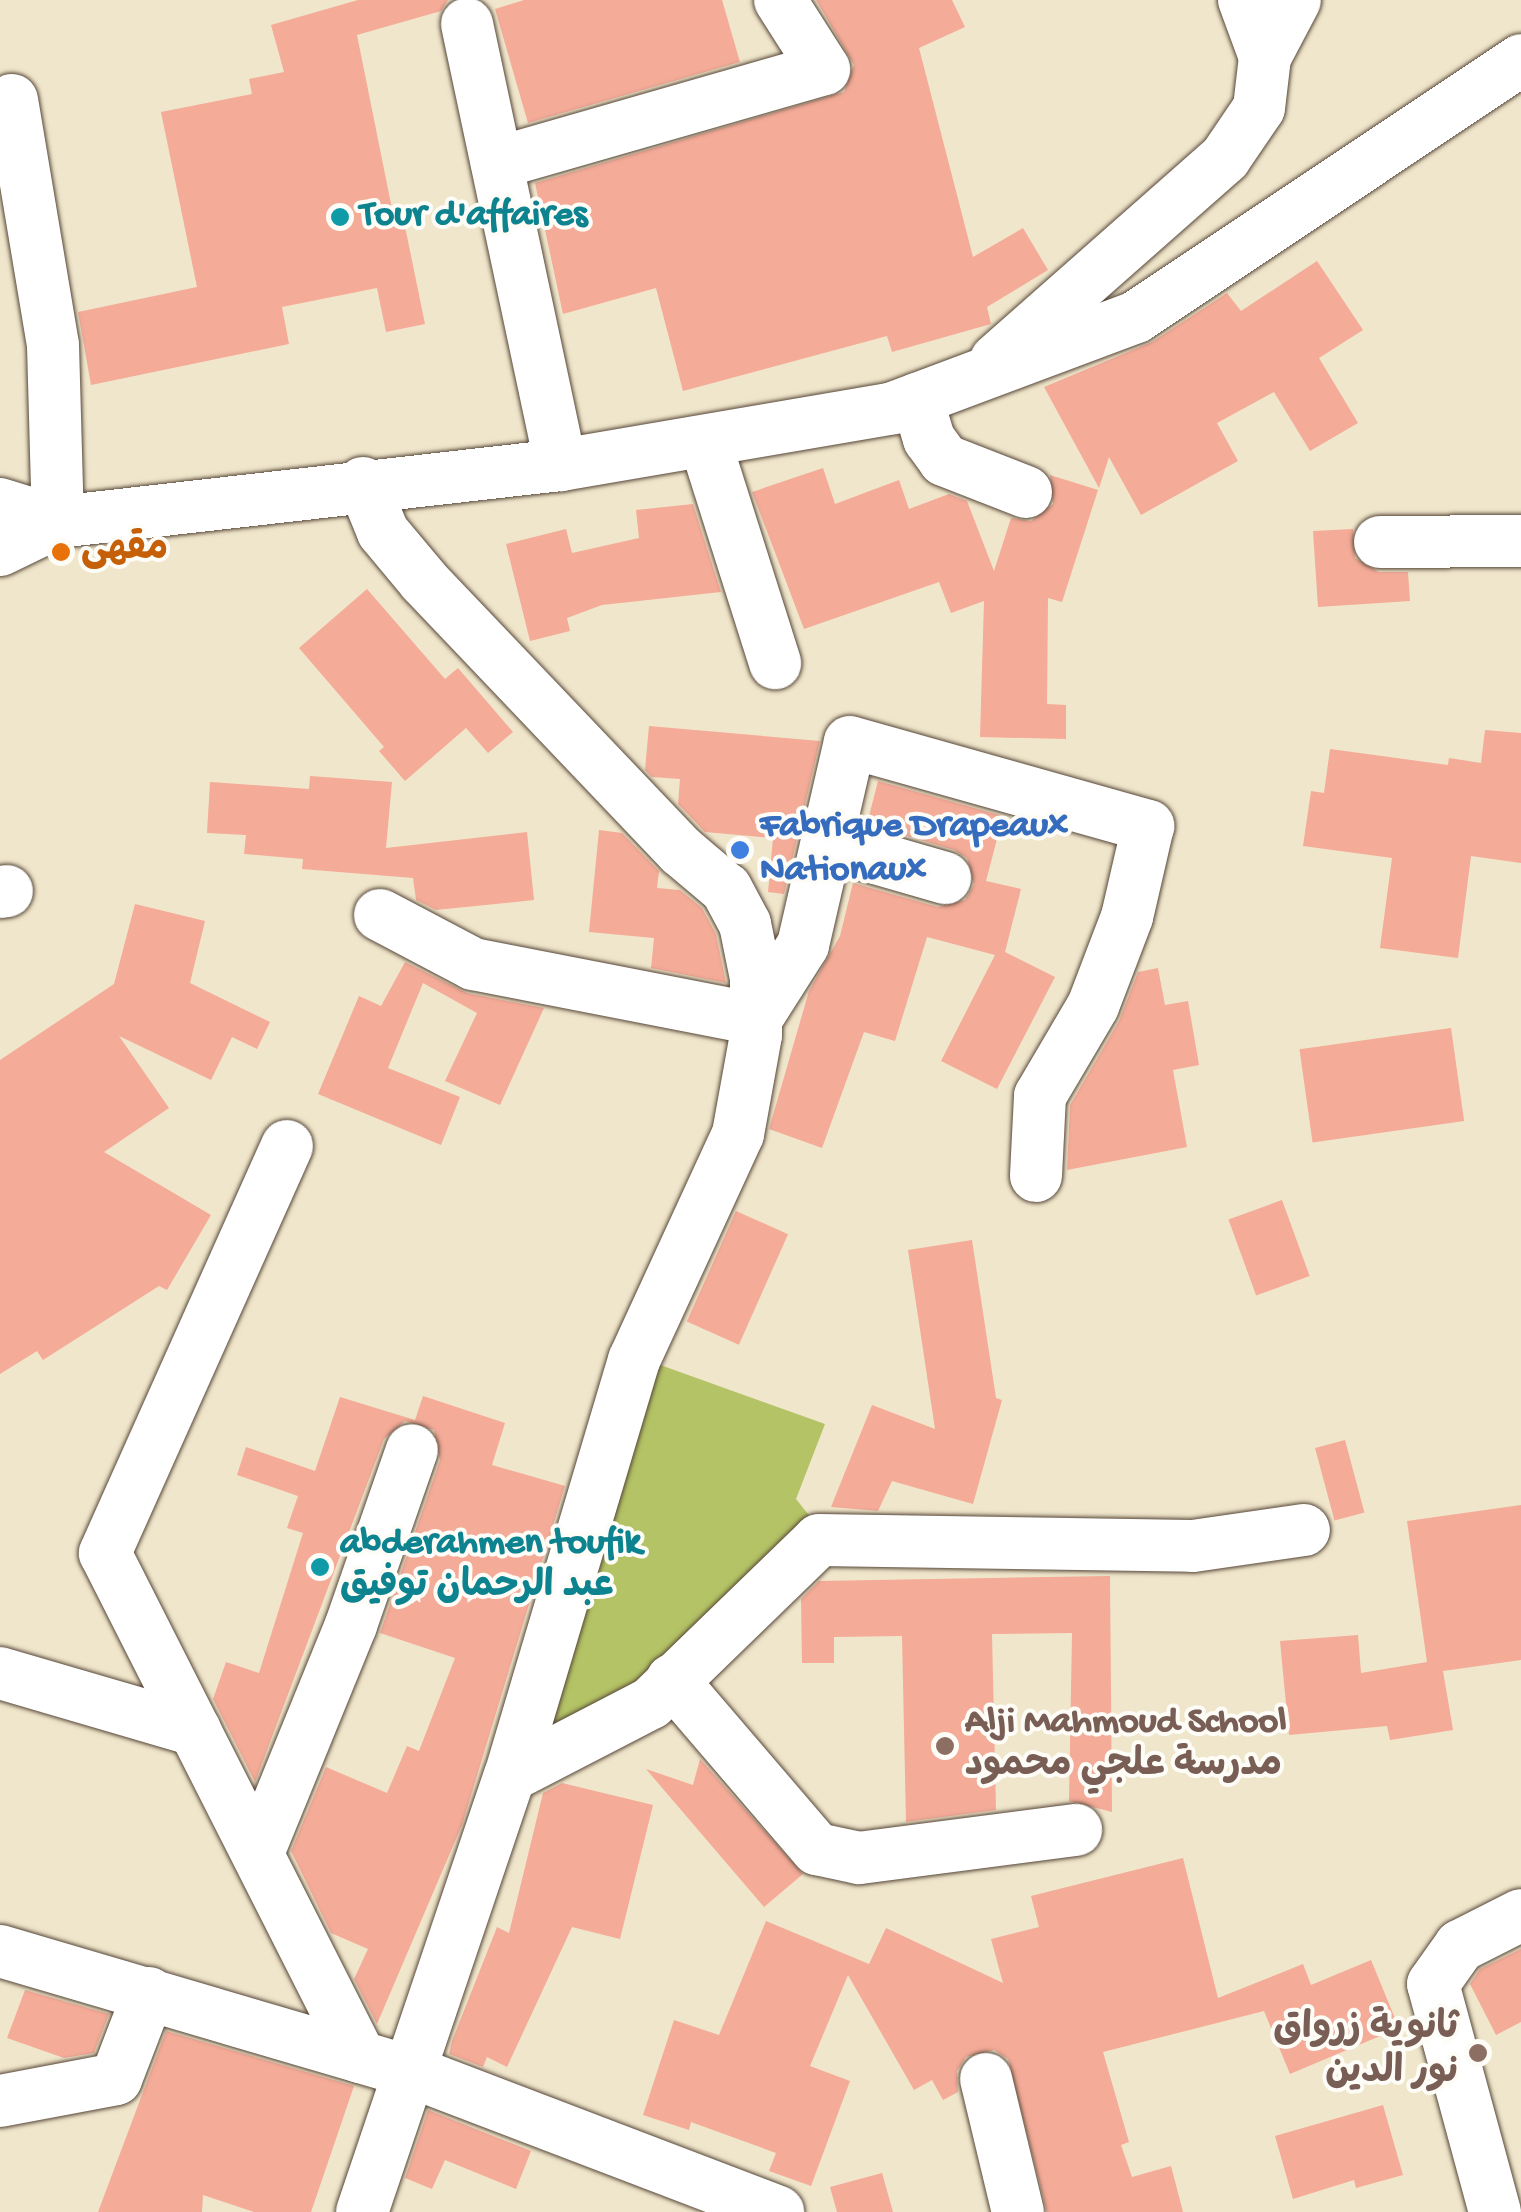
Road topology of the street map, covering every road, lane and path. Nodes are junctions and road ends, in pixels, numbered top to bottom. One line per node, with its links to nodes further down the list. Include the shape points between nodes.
1 (780, 0): 8 (street, via 824,70)
2 (1244, 0): 5 (street)
3 (1295, 0): 5 (street)
4 (467, 24): 8 (street)
5 (1265, 57): 9 (street, via 1260,108 1225,158 1059,299)
6 (1521, 60): 9 (street, via 1136,318)
7 (12, 100): 16 (street, via 53,345)
8 (497, 163): 12 (street)
9 (981, 376): 10 (street)
10 (918, 399): 11 (street); 14 (street, via 929,439 944,460)
11 (706, 445): 12 (street); 20 (street)
12 (561, 464): 13 (street)
13 (363, 483): 16 (street); 24 (street, via 383,532 424,581 681,851 726,889 746,924)
14 (1026, 492)
15 (0, 504): 16 (street)
16 (58, 522): 19 (street)
17 (1521, 541): 18 (street)
18 (1380, 542)
19 (0, 550)
20 (776, 663)
21 (826, 844): 22 (street); 24 (street, via 804,944); 26 (street, via 850,742 1148,826 1126,918 1093,1006 1040,1096)
22 (945, 878)
23 (380, 914): 24 (street, via 473,964)
24 (756, 1019): 32 (street, via 738,1134 634,1360)
25 (286, 1146): 31 (street, via 105,1553)
26 (1036, 1176)
27 (412, 1450): 34 (street, via 351,1625)
28 (1304, 1530): 30 (street, via 1193,1546 819,1540)
29 (0, 1673): 31 (street)
30 (672, 1680): 32 (street, via 651,1703); 33 (street, via 817,1848 859,1858)
31 (195, 1730): 34 (street)
32 (510, 1776): 39 (street)
33 (1076, 1830)
34 (258, 1853): 38 (street)
35 (1521, 1915): 45 (street, via 1460,1946 1433,1984)
36 (0, 1951): 37 (street)
37 (149, 1994): 38 (street); 41 (street, via 116,2079)
38 (360, 2056): 39 (street)
39 (412, 2072): 42 (street); 43 (street)
40 (986, 2078): 44 (street)
41 (0, 2100)
42 (362, 2212)
43 (778, 2212)
44 (1018, 2212)
45 (1495, 2212)

